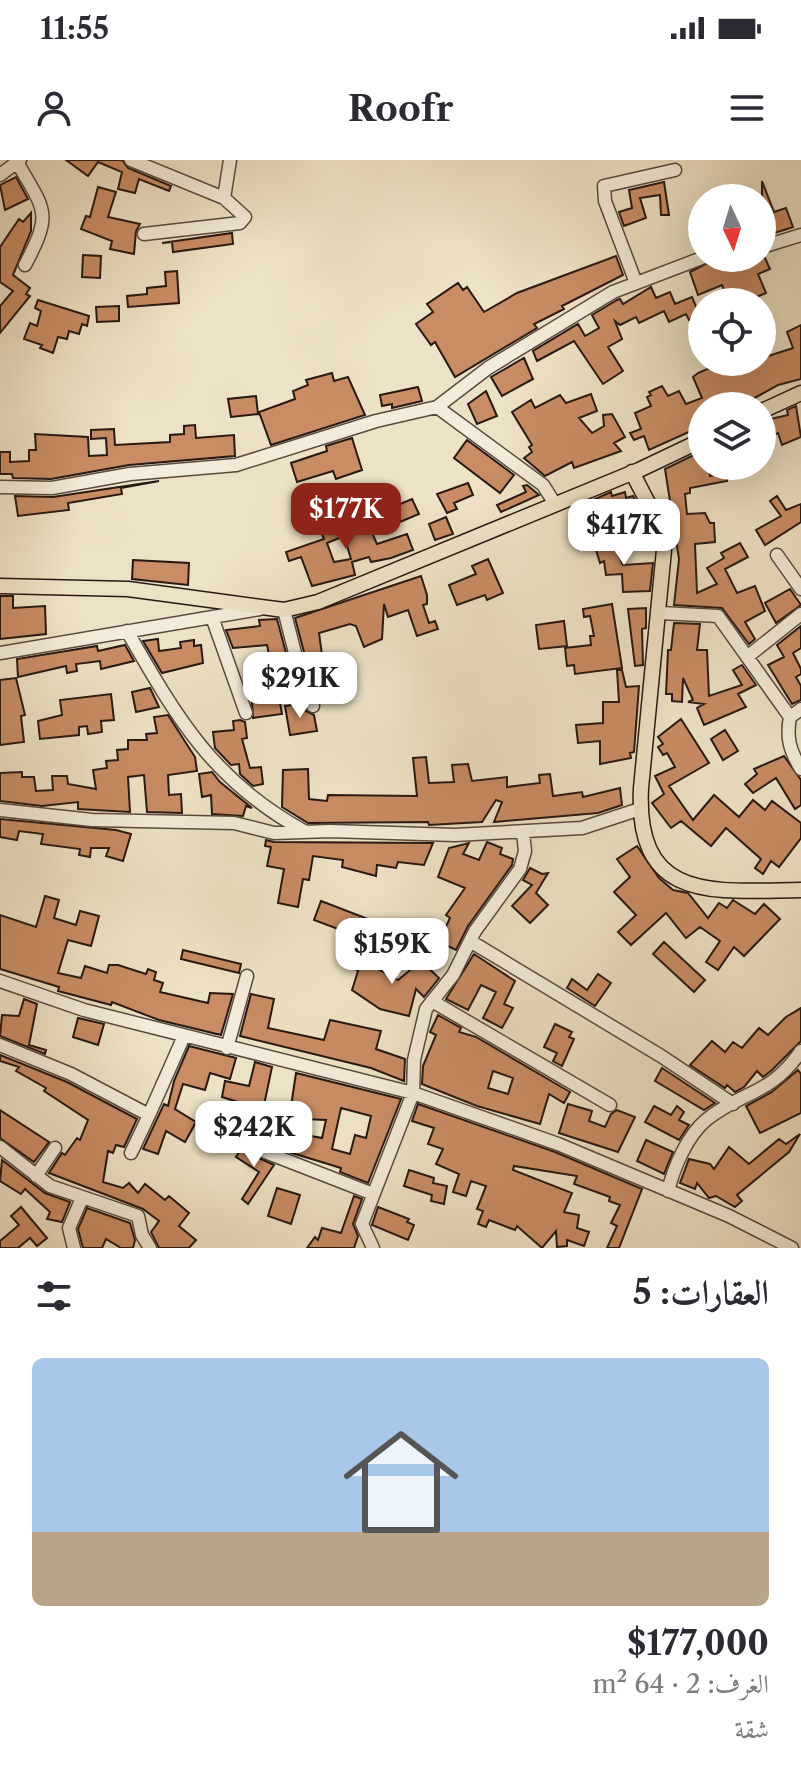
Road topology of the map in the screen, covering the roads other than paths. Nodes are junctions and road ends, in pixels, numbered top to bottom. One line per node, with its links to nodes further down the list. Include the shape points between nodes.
1 (131, 160): 6 (street)
2 (230, 160): 6 (street)
3 (18, 161): 5 (street); 11 (street, via 44,208 40,237)
4 (675, 170): 12 (street, via 604,186)
5 (0, 175)
6 (224, 198): 7 (street, via 244,222)
7 (144, 234)
8 (801, 235): 9 (street)
9 (776, 243)
10 (688, 263): 12 (street)
11 (25, 265)
12 (636, 283): 15 (street, via 488,368)
13 (801, 393): 14 (main road)
14 (776, 405)
15 (437, 407): 18 (street, via 236,465 130,474 52,488); 19 (street, via 543,485)
16 (688, 446): 17 (main road)
17 (632, 472): 19 (main road); 25 (main road, via 662,530)
18 (0, 487)
19 (555, 504): 24 (main road, via 318,602)
20 (777, 555): 22 (street)
21 (0, 586): 23 (main road, via 128,589)
22 (801, 589)
23 (263, 609): 24 (main road); 27 (street)
24 (284, 610): 31 (street)
25 (660, 613): 30 (street, via 718,616); 35 (main road)
26 (801, 614): 30 (street)
27 (212, 617): 28 (street); 32 (street)
28 (127, 631): 29 (street); 37 (street, via 199,747 274,814)
29 (0, 653)
30 (747, 657): 33 (street)
31 (313, 706)
32 (246, 713)
33 (796, 713): 34 (street, via 787,734)
34 (801, 769)
35 (640, 809): 38 (street, via 582,828); 39 (main road, via 654,859 678,882 716,891)
36 (0, 810): 37 (street, via 92,820 234,823 274,833)
37 (304, 831): 38 (street)
38 (523, 833): 40 (street, via 520,869)
39 (801, 890)
40 (470, 941): 43 (street); 49 (street)
41 (247, 976): 46 (street)
42 (0, 981): 44 (street)
43 (432, 1001): 48 (street, via 420,1025); 50 (street)
44 (184, 1036): 46 (street); 51 (street)
45 (0, 1045): 51 (street, via 84,1080)
46 (227, 1048): 48 (street)
47 (801, 1051): 49 (street, via 773,1084)
48 (413, 1093): 57 (street, via 558,1144); 58 (street)
49 (733, 1104): 57 (street, via 705,1121 682,1154)
50 (610, 1105)
51 (149, 1115): 55 (street)
52 (0, 1147): 56 (street)
53 (55, 1148): 56 (street)
54 (265, 1152): 58 (street)
55 (131, 1153)
56 (36, 1176): 59 (street)
57 (668, 1191): 63 (street)
58 (373, 1194): 62 (street, via 362,1224)
59 (82, 1198): 60 (street, via 69,1228); 61 (street, via 138,1216)
60 (74, 1248)
61 (150, 1248)
62 (373, 1248)
63 (792, 1248)

